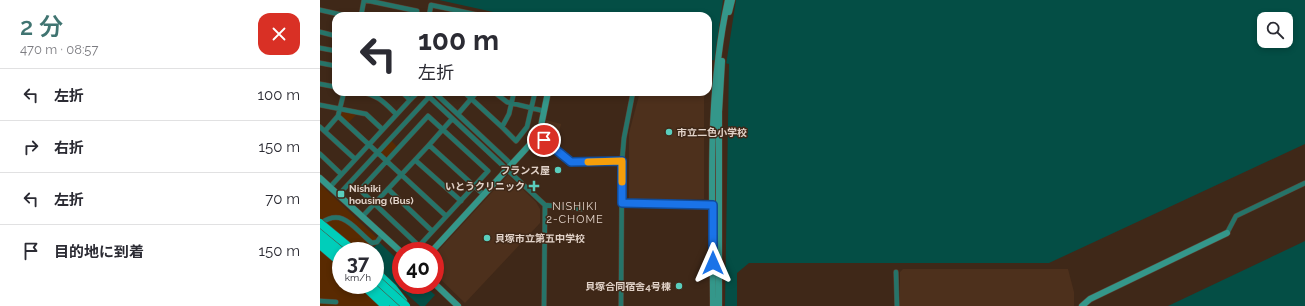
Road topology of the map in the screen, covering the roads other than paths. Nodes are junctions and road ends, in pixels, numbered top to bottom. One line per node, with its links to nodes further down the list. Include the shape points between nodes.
1 (365, 0): 5 (street); 6 (street)
2 (728, 0): 15 (street)
3 (732, 0): 15 (street)
4 (320, 10): 9 (street)
5 (362, 12)
6 (417, 12)
7 (430, 12): 8 (street, via 431,5)
8 (460, 12)
9 (332, 13)
10 (320, 32): 11 (street)
11 (332, 35)
12 (320, 48): 13 (street)
13 (332, 50)
14 (320, 63): 16 (street)
15 (720, 64): 71 (street, via 714,100); 103 (street)
16 (332, 65)
17 (320, 84): 18 (street)
18 (332, 87)
19 (343, 96): 36 (street)
20 (376, 96): 39 (street)
21 (406, 96): 33 (street)
22 (414, 96): 33 (street)
23 (438, 96): 40 (street)
24 (468, 96): 32 (street)
25 (474, 96): 32 (street)
26 (500, 96): 34 (street)
27 (513, 96): 34 (street)
28 (534, 96): 37 (street)
29 (547, 96): 38 (street)
30 (632, 96): 56 (street)
31 (429, 97): 42 (street); 51 (street)
32 (471, 99): 40 (street); 44 (street)
33 (410, 100): 39 (street)
34 (511, 104): 37 (street); 44 (street, via 510,114)
35 (320, 105): 36 (street)
36 (340, 109): 41 (street); 45 (street, via 366,114)
37 (531, 109): 38 (street); 44 (street, via 527,127 516,141)
38 (544, 111): 48 (street)
39 (396, 114): 45 (street)
40 (458, 114): 57 (street)
41 (338, 116): 47 (street); 49 (street)
42 (452, 119): 46 (street); 57 (street)
43 (320, 127): 47 (street)
44 (502, 127)
45 (382, 129): 49 (street)
46 (442, 129): 50 (street); 55 (street, via 428,116); 62 (street, via 488,171)
47 (325, 131): 53 (street)
48 (537, 134): 56 (street, via 571,162); 57 (street)
49 (368, 144): 51 (street); 53 (street)
50 (429, 145): 54 (street); 62 (street)
51 (378, 153): 55 (street); 65 (street)
52 (320, 154): 58 (street)
53 (355, 159): 58 (street)
54 (415, 160): 59 (street); 67 (street)
55 (386, 161): 59 (street); 69 (street, via 360,190)
56 (622, 161): 68 (street)
57 (510, 167): 66 (street); 70 (street)
58 (341, 174): 63 (street)
59 (401, 175): 64 (street); 73 (street)
60 (320, 178): 63 (street)
61 (1305, 183): 78 (street, via 1236,216)
62 (474, 186): 66 (street); 67 (street)
63 (330, 187): 74 (street)
64 (388, 189): 69 (street); 77 (street)
65 (343, 190)
66 (484, 195): 83 (street)
67 (461, 201): 73 (street)
68 (622, 203): 71 (street); 101 (street)
69 (374, 204): 74 (street); 77 (street, via 419,246)
70 (545, 205): 72 (street); 100 (street)
71 (713, 205): 102 (street)
72 (582, 209)
73 (446, 216): 77 (street)
74 (362, 217): 79 (street)
75 (320, 224): 79 (street, via 334,217 343,219 372,243 377,242); 82 (highway, bridge)
76 (320, 230): 81 (highway)
77 (432, 231)
78 (1227, 233): 105 (street, via 1090,299)
79 (382, 235): 84 (street)
80 (320, 238): 86 (highway)
81 (335, 242)
82 (343, 242)
83 (440, 242)
84 (392, 244)
85 (320, 245): 87 (highway)
86 (332, 248)
87 (332, 255)
88 (896, 272): 104 (street)
89 (384, 280): 98 (highway, via 400,296)
90 (384, 286): 98 (highway, bridge)
91 (444, 293): 99 (street)
92 (372, 294): 96 (highway)
93 (383, 294): 97 (highway)
94 (320, 301): 95 (street)
95 (336, 302)
96 (385, 306)
97 (396, 306)
98 (405, 306)
99 (458, 306)
100 (544, 306)
101 (621, 306)
102 (713, 306)
103 (719, 306)
104 (897, 306)
105 (1082, 306)

